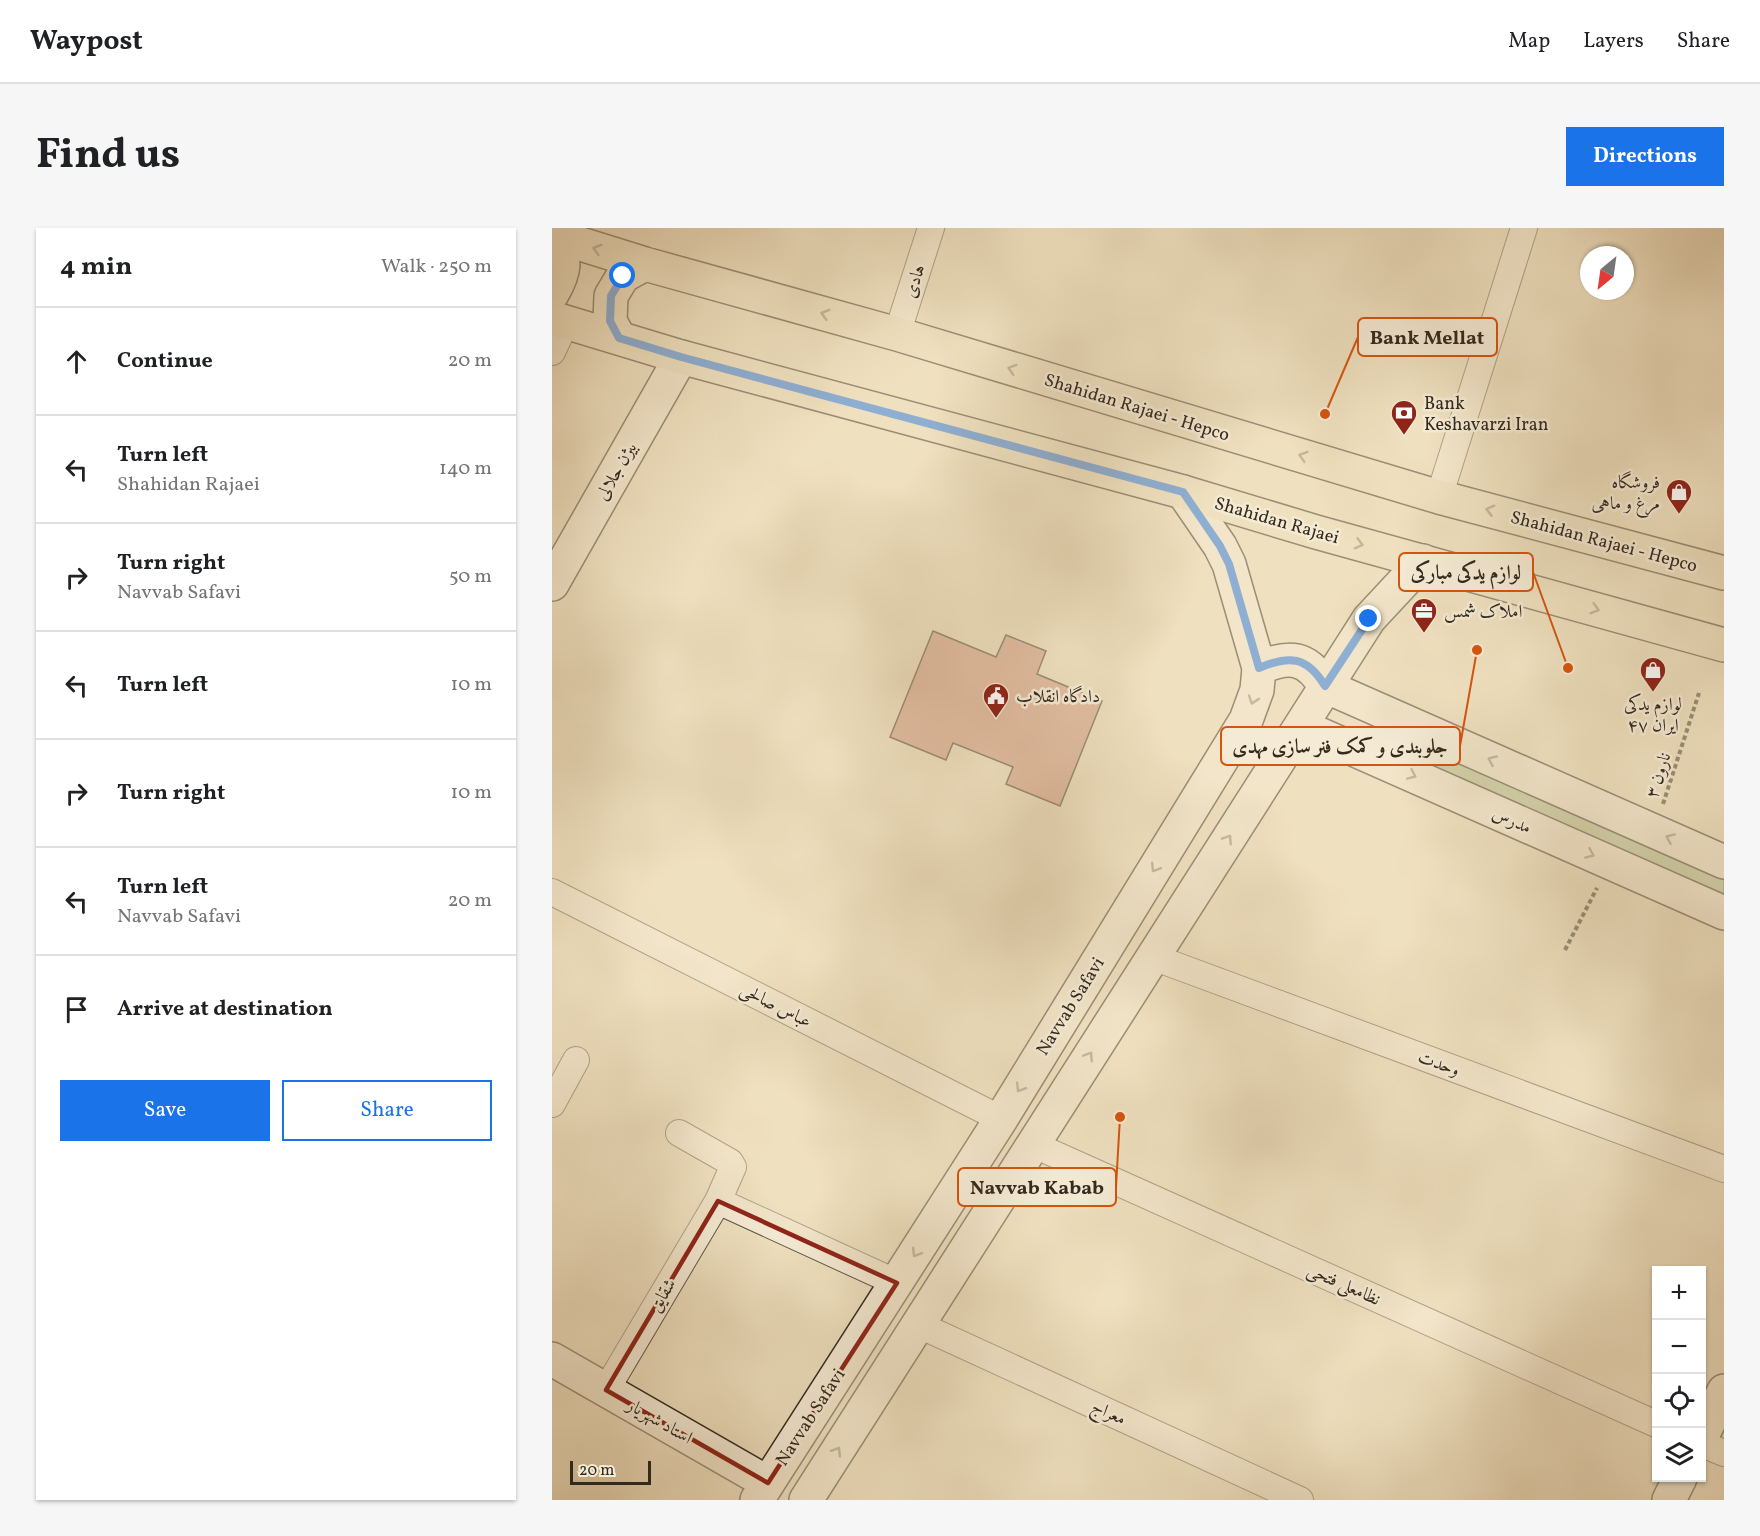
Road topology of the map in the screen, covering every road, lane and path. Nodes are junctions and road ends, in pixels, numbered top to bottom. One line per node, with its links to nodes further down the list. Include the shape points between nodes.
1 (931, 228): 6 (street, هادی)
2 (1524, 228): 11 (street)
3 (554, 235): 4 (main road, Shahidan Rajaei - Hepco, one-way to 3); 5 (main road, via 564,256)
4 (645, 264): 6 (main road, Shahidan Rajaei - Hepco, one-way to 4); 7 (main road, via 623,276 611,296 610,321)
5 (557, 312): 7 (main road, Shahidan Rajaei); 8 (street)
6 (897, 334): 11 (main road, Shahidan Rajaei - Hepco, one-way to 6)
7 (619, 338): 9 (main road, Shahidan Rajaei)
8 (552, 352)
9 (681, 357): 10 (main road, Shahidan Rajaei); 14 (street, بیژن جلالی)
10 (1183, 492): 12 (main road, Shahidan Rajaei, one-way to 12); 16 (street, Navvab Safavi, via 1229,564)
11 (1439, 497): 13 (main road, Shahidan Rajaei - Hepco, one-way to 11)
12 (1423, 561): 15 (main road, Shahidan Rajaei, one-way to 15); 17 (street, via 1369,619)
13 (1724, 573)
14 (552, 584)
15 (1724, 645)
16 (1259, 668): 17 (street, via 1276,660 1294,660 1310,665); 29 (street, Navvab Safavi, one-way to 29, via 1257,690 1246,720)
17 (1325, 686): 19 (street); 20 (street, one-way to 17)
18 (1699, 693): 20 (path, نارون ۳)
19 (1300, 726): 24 (street, مدرس, one-way to 24); 26 (street, one-way to 19)
20 (1656, 832): 21 (street, one-way to 20)
21 (1724, 862)
22 (1598, 887): 25 (path)
23 (552, 892): 29 (street, عباس صالحی)
24 (1724, 913)
25 (1565, 950)
26 (1153, 957): 31 (street, one-way to 26); 32 (street, وحدت)
27 (576, 1060): 28 (street)
28 (552, 1104)
29 (1000, 1119): 34 (street, Navvab Safavi, one-way to 34)
30 (679, 1134): 33 (street, شقایق, via 734,1167)
31 (1032, 1144): 35 (street); 39 (street, نظامعلی فتحی)
32 (1724, 1169)
33 (718, 1201): 34 (street); 37 (street, شقایق)
34 (897, 1283): 44 (street, Navvab Safavi)
35 (917, 1324): 45 (street, one-way to 35); 46 (street, معراج)
36 (552, 1359): 37 (street, استاد شهریار)
37 (606, 1390): 44 (street, استاد شهریار)
38 (1724, 1391): 40 (street)
39 (1652, 1422)
40 (1705, 1428)
41 (1706, 1446): 42 (street)
42 (1724, 1453)
43 (1678, 1482): 47 (street)
44 (763, 1492)
45 (806, 1500)
46 (1300, 1500)
47 (1669, 1500)

